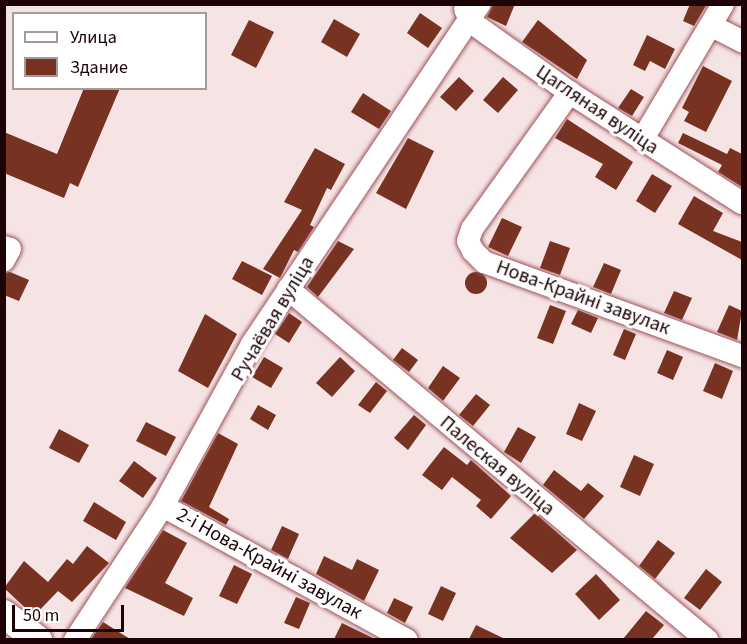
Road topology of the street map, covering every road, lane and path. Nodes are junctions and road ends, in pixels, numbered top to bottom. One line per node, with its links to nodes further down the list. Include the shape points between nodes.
1 (723, 4): 3 (street)
2 (471, 10): 5 (street, Цагляная вуліца); 10 (street, Ручаёвая вуліца)
3 (712, 26): 4 (street); 6 (street)
4 (742, 40)
5 (570, 92): 6 (street, Цагляная вуліца); 11 (street, Нова-Крайні завулак, via 471,229 468,241 473,251 484,262)
6 (642, 140): 7 (street, Цагляная вуліца)
7 (742, 203)
8 (4, 247): 9 (street, via 10,249)
9 (4, 260)
10 (288, 289): 12 (street, Ручаёвая вуліца); 17 (street, Палеская вуліца)
11 (742, 356)
12 (164, 506): 15 (street, Ручаёвая вуліца); 16 (street, 2-і Нова-Крайні завулак)
13 (4, 614): 14 (main road)
14 (38, 639)
15 (75, 639)
16 (407, 639)
17 (707, 639)

